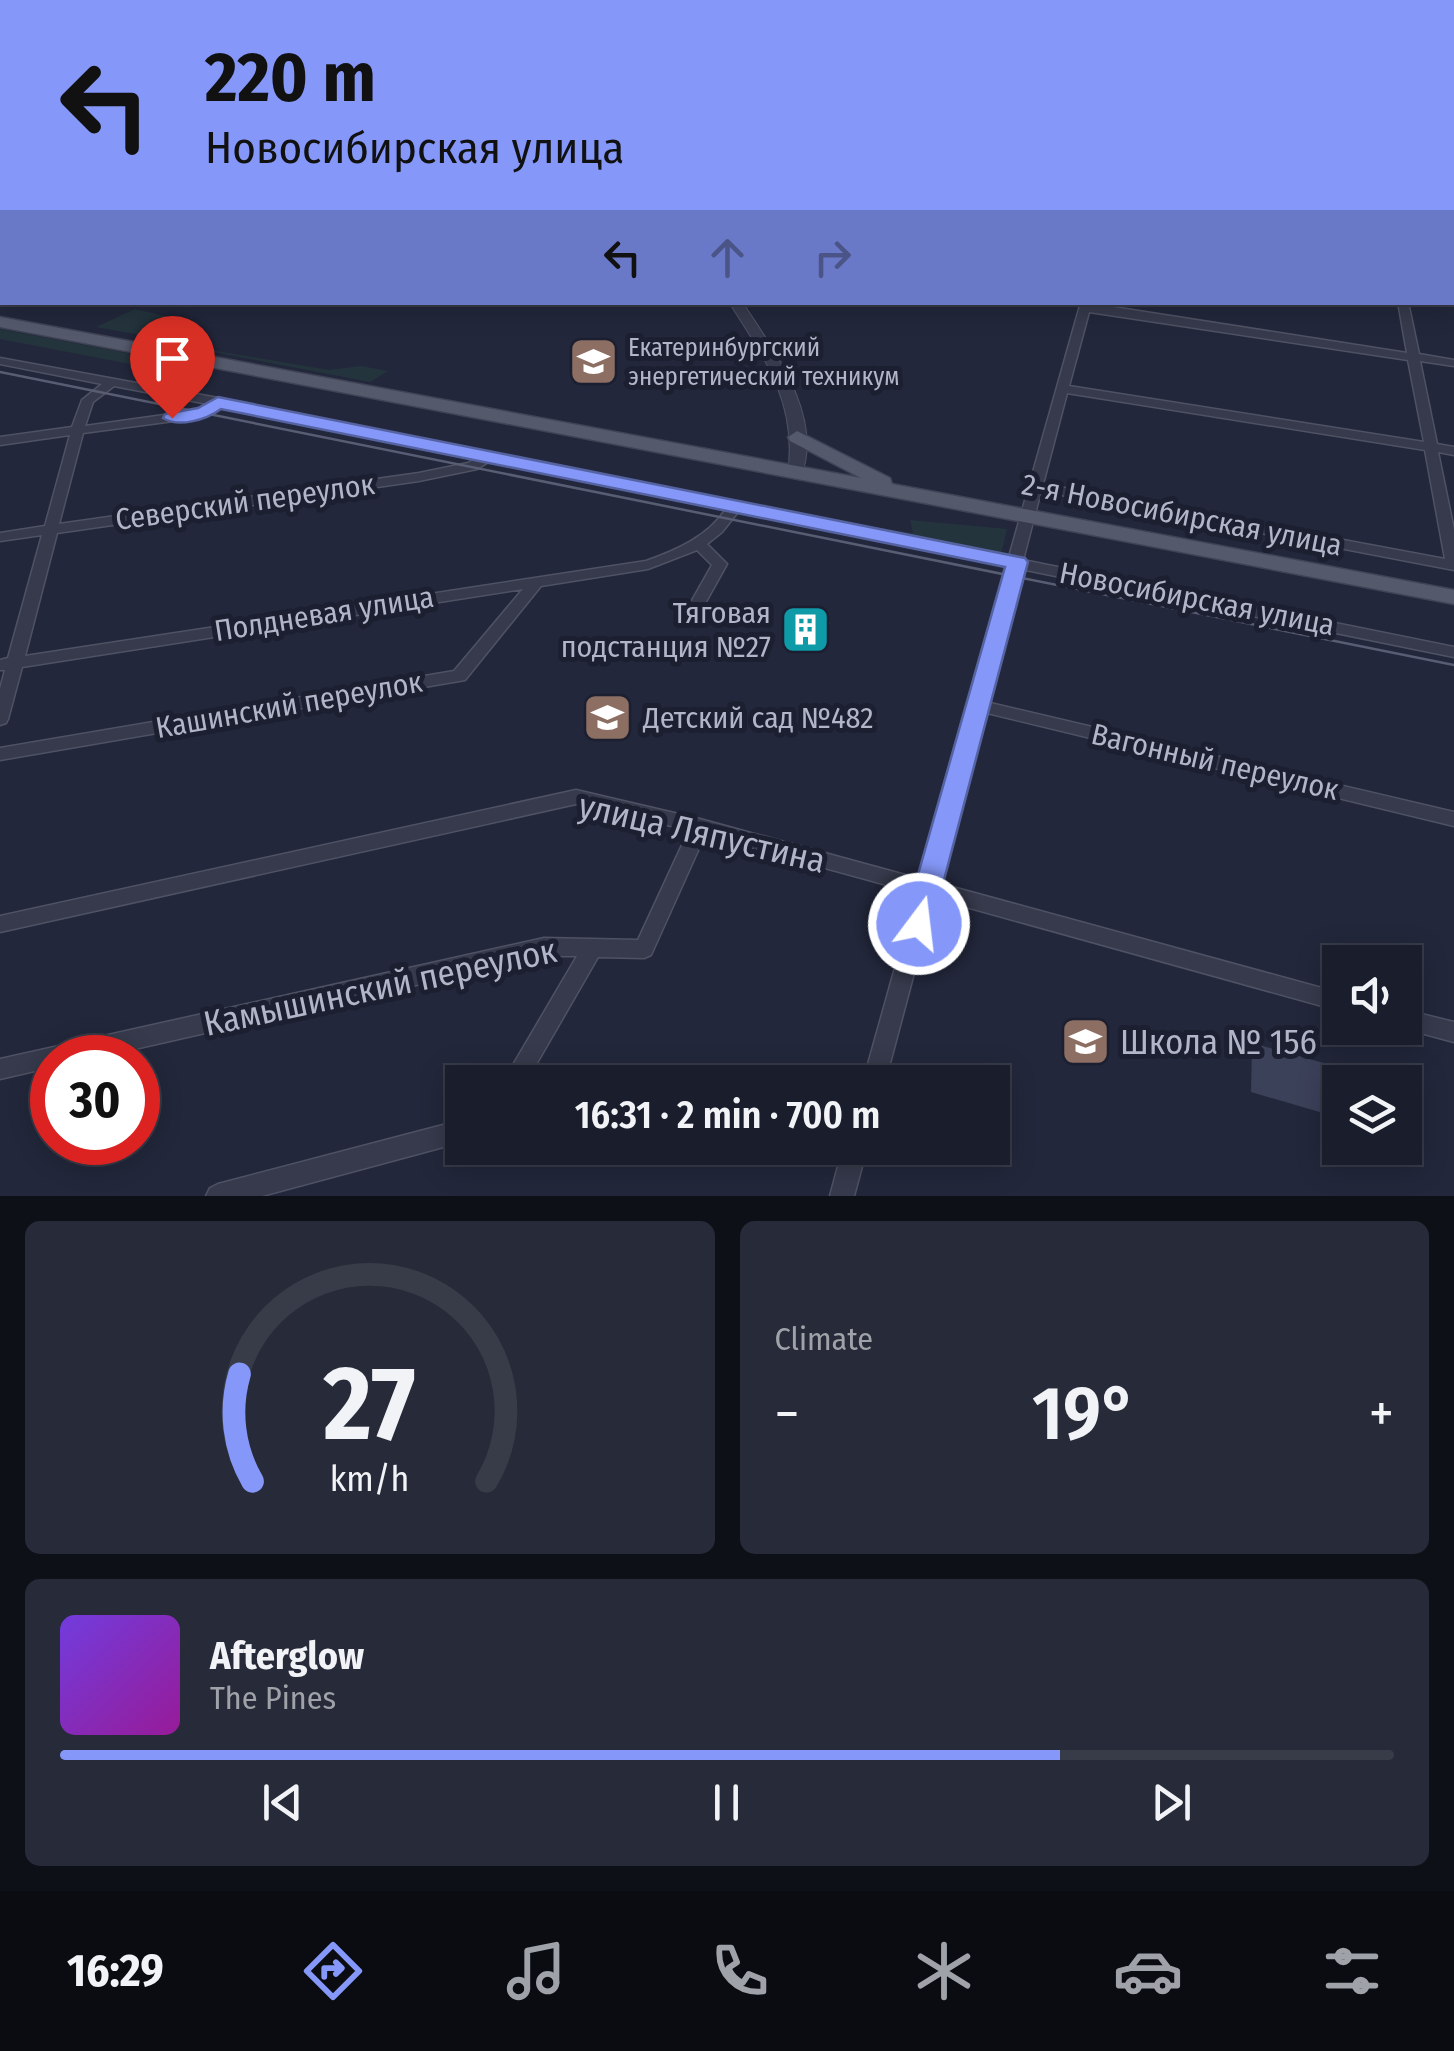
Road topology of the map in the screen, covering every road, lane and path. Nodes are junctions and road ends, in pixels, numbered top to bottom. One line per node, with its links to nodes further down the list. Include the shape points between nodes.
1 (736, 305): 12 (street, via 787,385)
2 (1086, 305): 5 (street); 9 (street)
3 (1403, 305): 5 (street)
4 (0, 322): 17 (main road, 2-я Новосибирская улица)
5 (1414, 357): 7 (street); 14 (street)
6 (0, 361): 8 (street, Новосибирская улица)
7 (1454, 363)
8 (110, 383): 10 (street, Новосибирская улица); 11 (street, via 88,400)
9 (1063, 389): 14 (street); 18 (street)
10 (218, 402): 11 (street, via 204,413); 16 (street, Новосибирская улица)
11 (77, 432): 13 (street); 22 (street)
12 (797, 437): 17 (street); 19 (main road)
13 (0, 441)
14 (1431, 448): 15 (street); 26 (street)
15 (1454, 452)
16 (486, 458): 20 (street, Новосибирская улица); 22 (street, Северский переулок, via 419,478)
17 (798, 468): 19 (main road, 2-я Новосибирская улица)
18 (1036, 486): 21 (street); 26 (street)
19 (900, 491): 21 (main road, 2-я Новосибирская улица)
20 (734, 508): 24 (street); 25 (street, Новосибирская улица)
21 (1028, 516): 25 (street); 28 (main road, 2-я Новосибирская улица)
22 (51, 530): 23 (street, Северский переулок); 31 (street)
23 (0, 537)
24 (700, 545): 27 (street, Полдневая улица, via 648,565); 29 (street, via 720,564)
25 (1017, 562): 30 (street, Новосибирская улица); 32 (street)
26 (1454, 565)
27 (536, 583): 31 (street, Полдневая улица); 34 (street, Кашинский переулок, via 459,676)
28 (1454, 597)
29 (698, 604)
30 (1454, 652)
31 (8, 663): 33 (street)
32 (976, 705): 35 (street, Вагонный переулок); 37 (street)
33 (0, 719)
34 (0, 754)
35 (1454, 819)
36 (700, 826): 37 (street, улица Ляпустина); 38 (street, улица Ляпустина, via 576,797); 39 (street, Камышинский переулок, via 644,949)
37 (928, 890): 40 (street, улица Ляпустина); 44 (street)
38 (0, 924)
39 (592, 948): 43 (street); 45 (street, Камышинский переулок, via 544,947)
40 (1322, 997)
41 (1422, 1024): 42 (street)
42 (1454, 1032)
43 (524, 1065)
44 (879, 1065)
45 (0, 1069)
46 (445, 1136): 48 (street)
47 (850, 1165): 49 (street)
48 (218, 1196)
49 (842, 1196)

